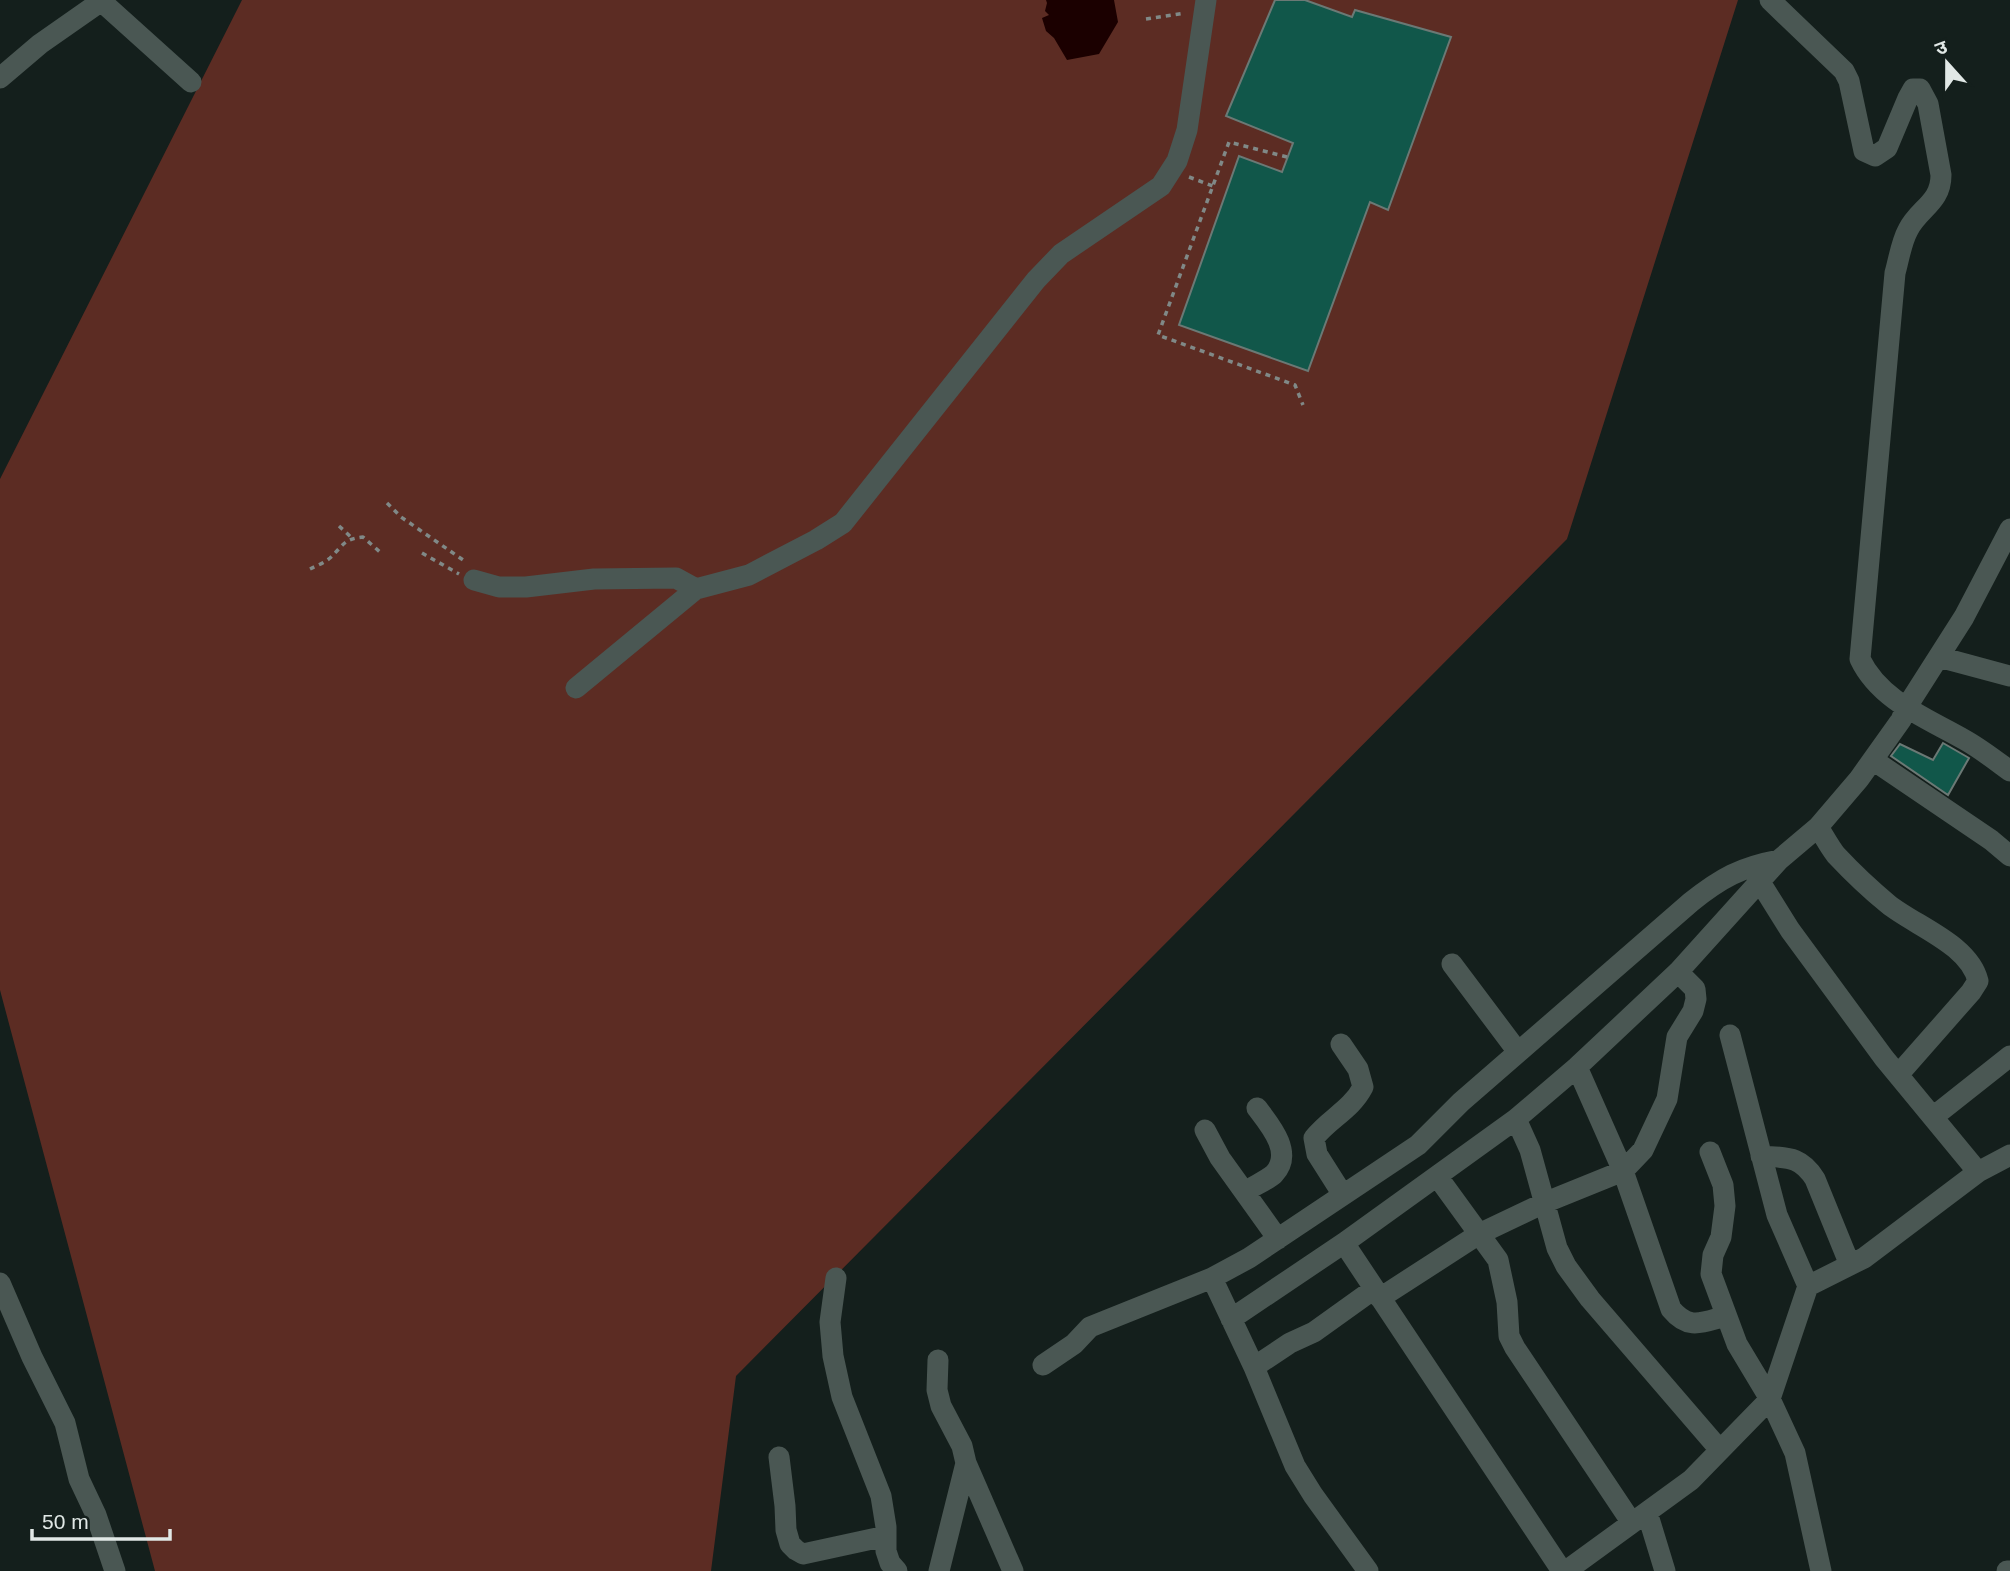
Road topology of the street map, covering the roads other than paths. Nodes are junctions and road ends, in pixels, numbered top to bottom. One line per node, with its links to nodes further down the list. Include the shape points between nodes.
1 (1770, 0): 12 (street, via 1844,71 1864,151 1875,156 1887,148 1913,89 1920,89 1928,104 1941,174 1939,192 1908,230 1895,273 1860,659 1876,683)
2 (102, 1): 4 (street); 5 (street)
3 (1205, 5): 8 (street, via 1187,130 1177,161 1161,186 1061,254 1036,280 843,523 749,575)
4 (0, 78)
5 (191, 82)
6 (2010, 529): 9 (street)
7 (474, 580): 8 (street, via 499,587 526,587 594,579 676,578)
8 (696, 589): 11 (street)
9 (1939, 657): 10 (street); 12 (street)
10 (2010, 676)
11 (576, 688)
12 (1906, 708): 13 (street); 14 (street)
13 (1873, 760): 15 (street); 16 (street)
14 (2010, 771)
15 (1818, 827): 17 (street); 26 (street, via 1836,854 1889,905 1955,948 1975,971 1978,981 1971,992)
16 (2010, 856)
17 (1779, 860): 18 (street); 23 (street, via 1743,869 1690,902)
18 (1760, 882): 20 (street); 26 (street, via 1790,930)
19 (1452, 964): 23 (street)
20 (1678, 972): 25 (street); 34 (street, via 1695,989 1693,1011 1677,1037 1667,1099 1643,1150)
21 (1730, 1035): 33 (street)
22 (1341, 1044): 38 (street, via 1358,1069 1363,1087 1356,1101 1314,1138 1317,1154)
23 (1518, 1052): 38 (street, via 1418,1145)
24 (2010, 1056): 28 (street)
25 (1577, 1067): 29 (street); 34 (street)
26 (1898, 1075): 28 (street)
27 (1257, 1108): 37 (street, via 1275,1133 1280,1160 1274,1173)
28 (1933, 1117): 35 (street)
29 (1516, 1119): 36 (street); 39 (street)
30 (1205, 1130): 37 (street)
31 (1710, 1152): 49 (street, via 1723,1185 1725,1206 1711,1274)
32 (2010, 1155): 35 (street)
33 (1761, 1156): 43 (street, via 1794,1158 1807,1167); 47 (street, via 1777,1215)
34 (1623, 1171): 39 (street); 49 (street, via 1671,1309 1680,1320 1697,1324)
35 (1978, 1172): 43 (street)
36 (1437, 1177): 40 (street); 42 (street)
37 (1245, 1192): 41 (street)
38 (1343, 1195): 41 (street)
39 (1544, 1203): 40 (street); 55 (street, via 1557,1248 1574,1277)
40 (1479, 1234): 48 (street); 58 (street, via 1498,1260 1515,1348)
41 (1278, 1239): 45 (street)
42 (1344, 1243): 48 (street); 50 (street)
43 (1850, 1265): 47 (street)
44 (836, 1278): 59 (street, via 830,1322 833,1356 842,1397 881,1496)
45 (1212, 1278): 50 (street); 52 (street, via 1090,1327)
46 (0, 1283): 60 (street, via 65,1423 79,1479)
47 (1808, 1286): 54 (street)
48 (1377, 1293): 53 (street); 65 (street)
49 (1727, 1316): 54 (street, via 1737,1343)
50 (1231, 1318): 53 (street)
51 (938, 1360): 57 (street, via 937,1390)
52 (1043, 1365)
53 (1254, 1367): 64 (street, via 1295,1465)
54 (1770, 1399): 55 (street); 67 (street, via 1795,1453)
55 (1720, 1450): 58 (street, via 1691,1480)
56 (779, 1457): 59 (street, via 786,1530 796,1550 803,1554)
57 (966, 1463): 62 (street); 63 (street)
58 (1640, 1518): 65 (street); 66 (street)
59 (886, 1536): 61 (street, via 890,1563)
60 (115, 1571)
61 (897, 1571)
62 (939, 1571)
63 (1013, 1571)
64 (1368, 1571)
65 (1564, 1571)
66 (1665, 1571)
67 (1821, 1571)

